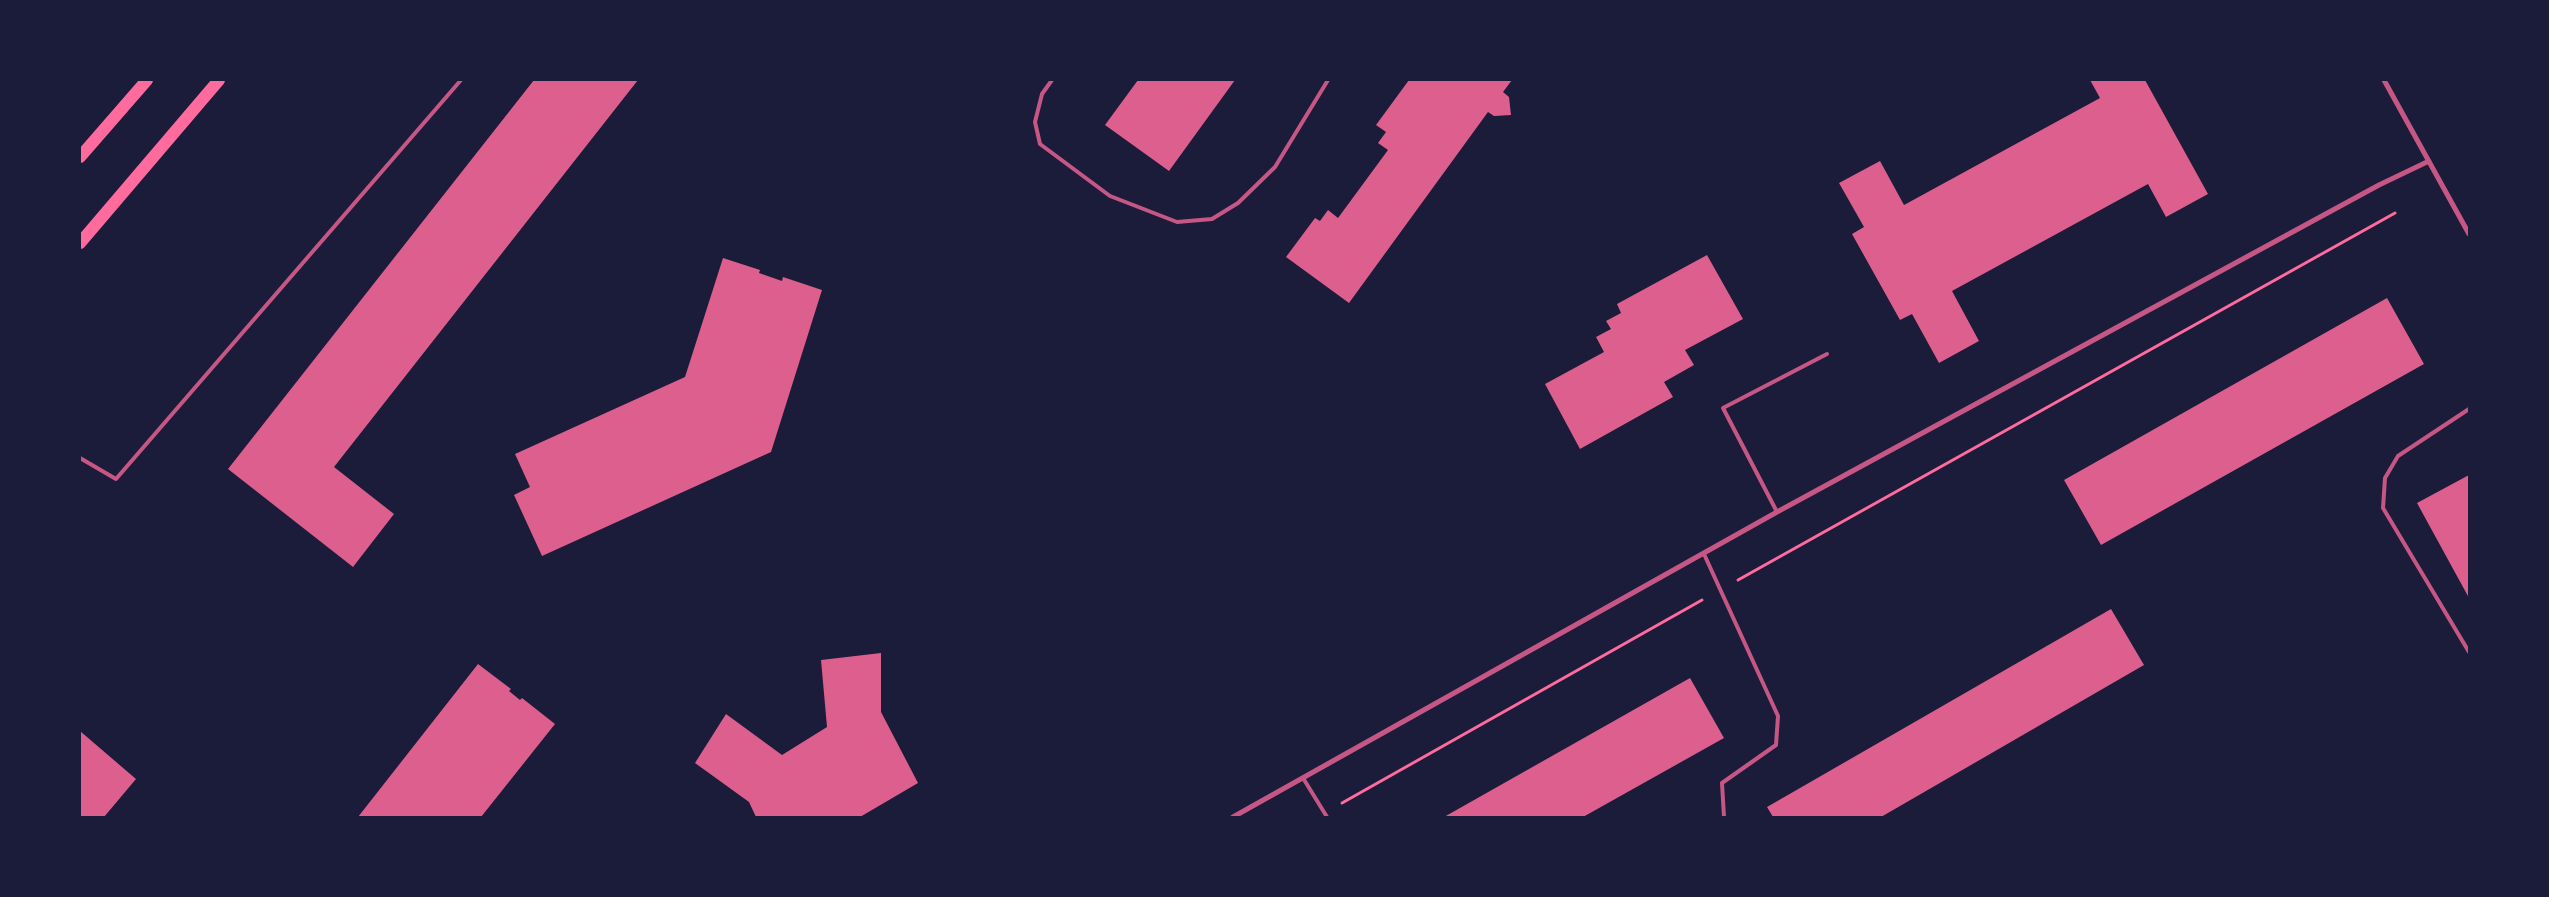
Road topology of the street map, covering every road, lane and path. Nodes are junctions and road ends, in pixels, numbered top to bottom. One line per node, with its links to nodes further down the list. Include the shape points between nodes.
1 (147, 80): 7 (main road)
2 (219, 80): 11 (main road)
3 (461, 80): 14 (lane, via 116,479)
4 (1052, 80): 5 (lane, via 1042,94 1035,122 1040,144 1110,196 1177,222 1212,219 1238,203 1275,167)
5 (1328, 80)
6 (2384, 80): 8 (street)
7 (80, 157)
8 (2428, 161): 10 (street); 15 (street)
9 (2394, 213): 17 (path)
10 (2469, 234)
11 (80, 243)
12 (1827, 354): 15 (lane, via 1723,408)
13 (2469, 410): 18 (lane, via 2398,456 2385,478 2383,508)
14 (80, 458)
15 (1778, 512): 16 (street)
16 (1704, 554): 17 (lane); 19 (street)
17 (1721, 590): 20 (path); 23 (lane, via 1778,716 1776,745 1722,783)
18 (2469, 652)
19 (1303, 778): 20 (lane); 21 (street)
20 (1324, 812): 22 (lane)
21 (1233, 817)
22 (1327, 817)
23 (1724, 817)

